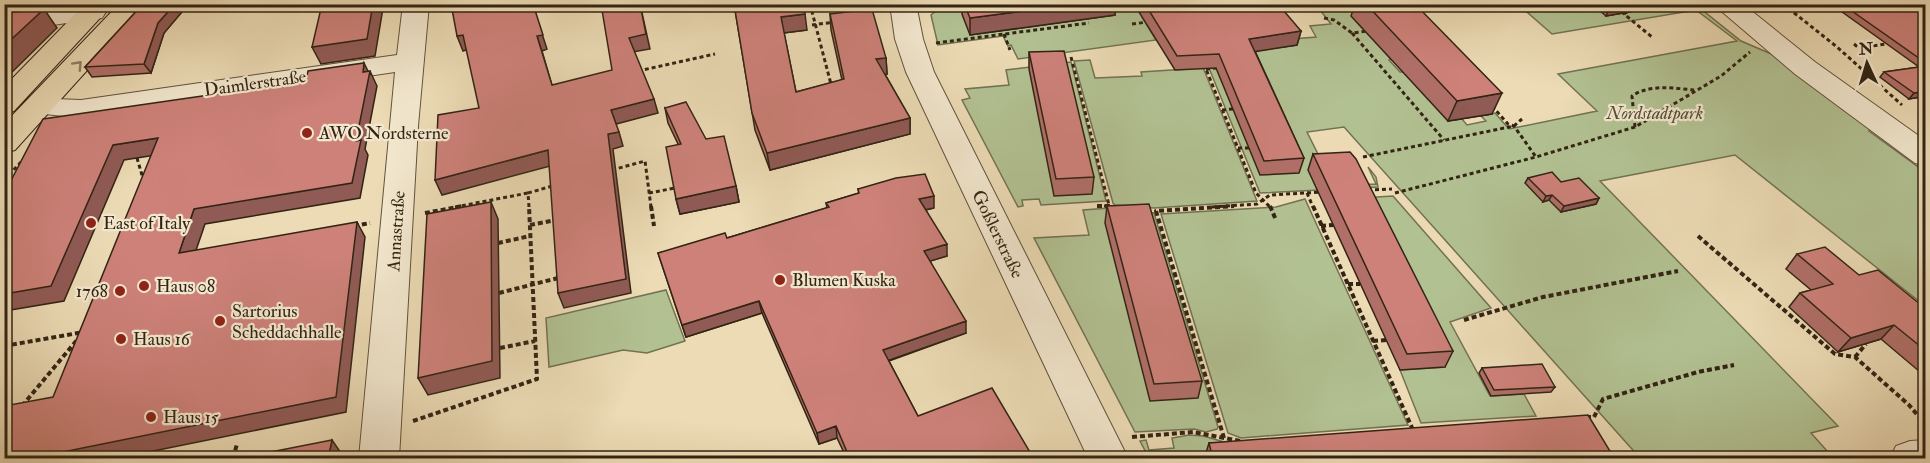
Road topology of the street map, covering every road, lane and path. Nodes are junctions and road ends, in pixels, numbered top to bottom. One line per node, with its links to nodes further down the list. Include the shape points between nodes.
1 (134, 4): 39 (main road, one-way to 1)
2 (416, 4): 28 (street, Annastraße)
3 (810, 4): 16 (path)
4 (903, 4): 23 (street, Goßlerstraße)
5 (1726, 4): 52 (street, via 1805,68)
6 (1751, 4): 52 (street, via 1852,81)
7 (1783, 4): 42 (path)
8 (96, 8): 14 (street); 38 (main road)
9 (1627, 12): 20 (path, via 1624,14)
10 (1324, 18): 18 (path)
11 (837, 21): 16 (path)
12 (1148, 22): 15 (path)
13 (1089, 23): 19 (path)
14 (4, 24)
15 (1132, 24)
16 (813, 25): 36 (path)
17 (1377, 29): 18 (path)
18 (1352, 33): 48 (path)
19 (1004, 34): 23 (path); 25 (path)
20 (1652, 37)
21 (1854, 44): 22 (path, via 1858,48)
22 (1886, 44)
23 (911, 46): 121 (street, Goßlerstraße, via 933,101)
24 (1758, 46): 35 (path, via 1722,76)
25 (1010, 50)
26 (715, 54): 32 (path)
27 (1071, 57): 34 (path)
28 (410, 61): 39 (street, Daimlerstraße, via 81,109); 74 (street, Annastraße)
29 (1202, 61): 31 (path)
30 (1217, 68): 31 (path)
31 (1206, 69): 41 (path)
32 (628, 74)
33 (1067, 86): 34 (path)
34 (1078, 86): 44 (path)
35 (1695, 90): 47 (path); 47 (path, via 1637,91 1632,96)
36 (833, 94)
37 (1487, 102): 46 (path)
38 (4, 107): 39 (street, Daimlerstraße)
39 (46, 108): 49 (main road)
40 (1233, 109): 41 (path)
41 (1222, 110): 50 (path)
42 (1909, 111)
43 (1522, 119): 46 (path)
44 (1088, 123): 45 (path); 57 (path)
45 (1082, 124)
46 (1514, 126): 48 (path); 54 (path)
47 (1635, 127): 54 (path)
48 (1444, 140): 53 (path)
49 (4, 143)
50 (1238, 148): 51 (path); 68 (path, via 1256,193)
51 (1249, 148)
52 (1926, 154)
53 (1363, 157)
54 (1536, 157): 62 (path)
55 (137, 158): 64 (path, via 144,183)
56 (1092, 164): 57 (path)
57 (1099, 164): 70 (path)
58 (603, 173): 66 (path, via 645,161)
59 (560, 184): 65 (path)
60 (675, 188): 66 (path)
61 (1360, 191): 62 (path)
62 (1394, 191)
63 (1328, 192): 67 (path)
64 (140, 193)
65 (528, 193): 74 (path); 77 (path)
66 (649, 193): 81 (path)
67 (1307, 193): 68 (path, via 1270,195); 78 (path)
68 (1264, 199): 73 (path, via 1257,204); 76 (path)
69 (1097, 206): 70 (path)
70 (1109, 206): 71 (path)
71 (1121, 207)
72 (1144, 209): 73 (path)
73 (1156, 211): 86 (path)
74 (396, 218): 80 (path); 120 (street, Annastraße)
75 (558, 219): 77 (path)
76 (1276, 220)
77 (530, 225): 82 (path)
78 (1321, 225): 79 (path); 90 (path)
79 (1333, 225)
80 (352, 226)
81 (654, 226)
82 (530, 236): 84 (path); 89 (path)
83 (1698, 236): 104 (path, via 1835,354)
84 (498, 243)
85 (1162, 254): 86 (path)
86 (1169, 254): 94 (path)
87 (1678, 271): 95 (path, via 1520,303)
88 (562, 277): 89 (path)
89 (533, 284): 92 (path); 98 (path)
90 (1348, 284): 91 (path); 99 (path)
91 (1360, 284)
92 (499, 293)
93 (1178, 306): 94 (path)
94 (1185, 306): 106 (path)
95 (1464, 320)
96 (89, 321): 97 (path)
97 (84, 332): 102 (path); 109 (path)
98 (535, 340): 103 (path); 120 (path, via 537,379)
99 (1373, 340): 100 (path); 116 (path)
100 (1386, 340)
101 (1866, 344): 104 (path)
102 (4, 346)
103 (500, 348)
104 (1855, 357): 113 (path)
105 (1195, 364): 106 (path)
106 (1202, 364): 117 (path)
107 (1734, 365): 112 (path, via 1603,399 1594,417)
108 (31, 405): 109 (path)
109 (21, 407): 110 (path); 111 (path)
110 (13, 409)
111 (18, 415)
112 (1582, 417)
113 (1926, 425)
114 (1421, 429): 116 (path)
115 (1402, 430): 116 (path)
116 (1413, 430)
117 (1224, 438): 118 (path); 121 (path, via 1193,432)
118 (1248, 441)
119 (237, 444): 123 (path)
120 (380, 445)
121 (1103, 449)
122 (1926, 457): 124 (street)
123 (233, 459)
124 (1910, 459)

